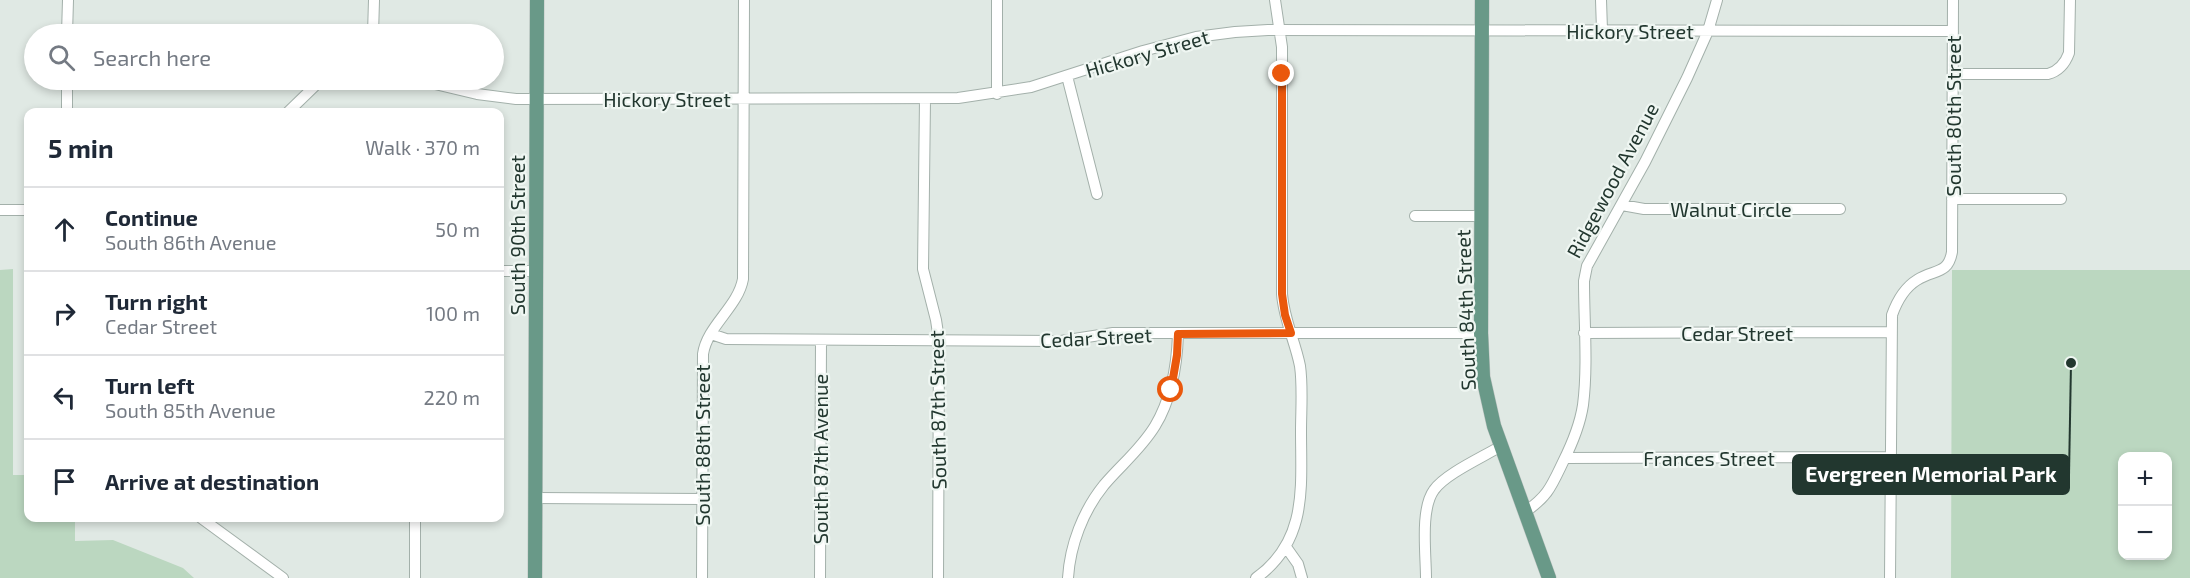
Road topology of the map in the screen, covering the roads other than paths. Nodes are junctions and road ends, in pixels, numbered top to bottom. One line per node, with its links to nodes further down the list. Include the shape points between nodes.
1 (68, 0): 12 (street)
2 (374, 0): 13 (street)
3 (537, 0): 25 (main road, South 90th Street)
4 (744, 0): 26 (street, South 88th Street)
5 (997, 0): 24 (street)
6 (1275, 0): 14 (street)
7 (1482, 0): 15 (main road, South 84th Street)
8 (1601, 0): 16 (street)
9 (1717, 0): 17 (street, Ridgewood Avenue)
10 (1953, 0): 18 (street, South 80th Street)
11 (2070, 0): 19 (street, via 2069,53 2062,67 2048,74)
12 (67, 24)
13 (373, 24)
14 (1281, 30): 15 (street, Hickory Street); 20 (street, Hickory Street, via 1196,38); 42 (street, via 1282,294)
15 (1482, 30): 16 (street, Hickory Street); 38 (main road, South 84th Street)
16 (1602, 30): 17 (street, Hickory Street)
17 (1708, 31): 18 (street, Hickory Street); 33 (street, Ridgewood Avenue)
18 (1953, 31): 19 (street, South 80th Street)
19 (1953, 74): 31 (street, South 80th Street)
20 (1067, 76): 24 (street, Hickory Street); 30 (street)
21 (67, 90): 28 (street)
22 (311, 90): 29 (street)
23 (460, 90): 25 (street, Hickory Street)
24 (997, 94): 27 (street, Hickory Street)
25 (536, 99): 26 (street, Hickory Street); 40 (main road, South 90th Street)
26 (744, 99): 27 (street, Hickory Street); 45 (street, South 88th Street, via 743,279 740,291)
27 (925, 99): 48 (street, South 87th Street, via 923,269)
28 (67, 108)
29 (292, 108)
30 (1097, 194)
31 (1952, 199): 32 (street); 41 (street, South 80th Street, via 1952,252 1948,266 1918,279 1905,290 1896,304)
32 (2061, 199)
33 (1622, 205): 34 (street, Walnut Circle, via 1644,209); 44 (street, Ridgewood Avenue, via 1587,266)
34 (1840, 209)
35 (0, 210): 36 (street)
36 (24, 210)
37 (1415, 216): 38 (street)
38 (1481, 216): 43 (main road, South 84th Street)
39 (504, 271): 40 (street)
40 (536, 271): 52 (main road, South 90th Street)
41 (1890, 332): 44 (street, Cedar Street); 50 (street)
42 (1291, 333): 43 (street, Cedar Street); 46 (street, Cedar Street); 57 (street, via 1301,377 1301,491 1297,521)
43 (1481, 333): 49 (main road, South 84th Street, via 1486,394)
44 (1584, 333): 51 (street, Ridgewood Avenue, via 1583,405)
45 (711, 334): 47 (street, Cedar Street, via 726,339); 53 (street, South 88th Street, via 703,354)
46 (1178, 334): 48 (street, Cedar Street, via 1113,333 1061,341); 64 (street, via 1175,372 1165,406 1146,440 1090,506 1077,533)
47 (821, 340): 48 (street, Cedar Street); 62 (street, South 87th Avenue)
48 (939, 340): 63 (street, South 87th Street)
49 (1501, 446): 54 (main road); 67 (street, via 1440,483 1430,496 1426,514)
50 (1890, 457): 51 (street, Frances Street); 69 (street)
51 (1565, 458): 54 (street, Ridgewood Avenue, via 1545,496)
52 (535, 498): 53 (street); 60 (main road, South 90th Street)
53 (702, 499): 61 (street, South 88th Street)
54 (1525, 512): 68 (main road)
55 (206, 522): 58 (street)
56 (415, 522): 59 (street)
57 (1286, 547): 65 (street); 66 (street)
58 (283, 578)
59 (415, 578)
60 (535, 578)
61 (702, 578)
62 (820, 578)
63 (938, 578)
64 (1068, 578)
65 (1256, 578)
66 (1302, 578)
67 (1426, 578)
68 (1549, 578)
69 (1890, 578)

